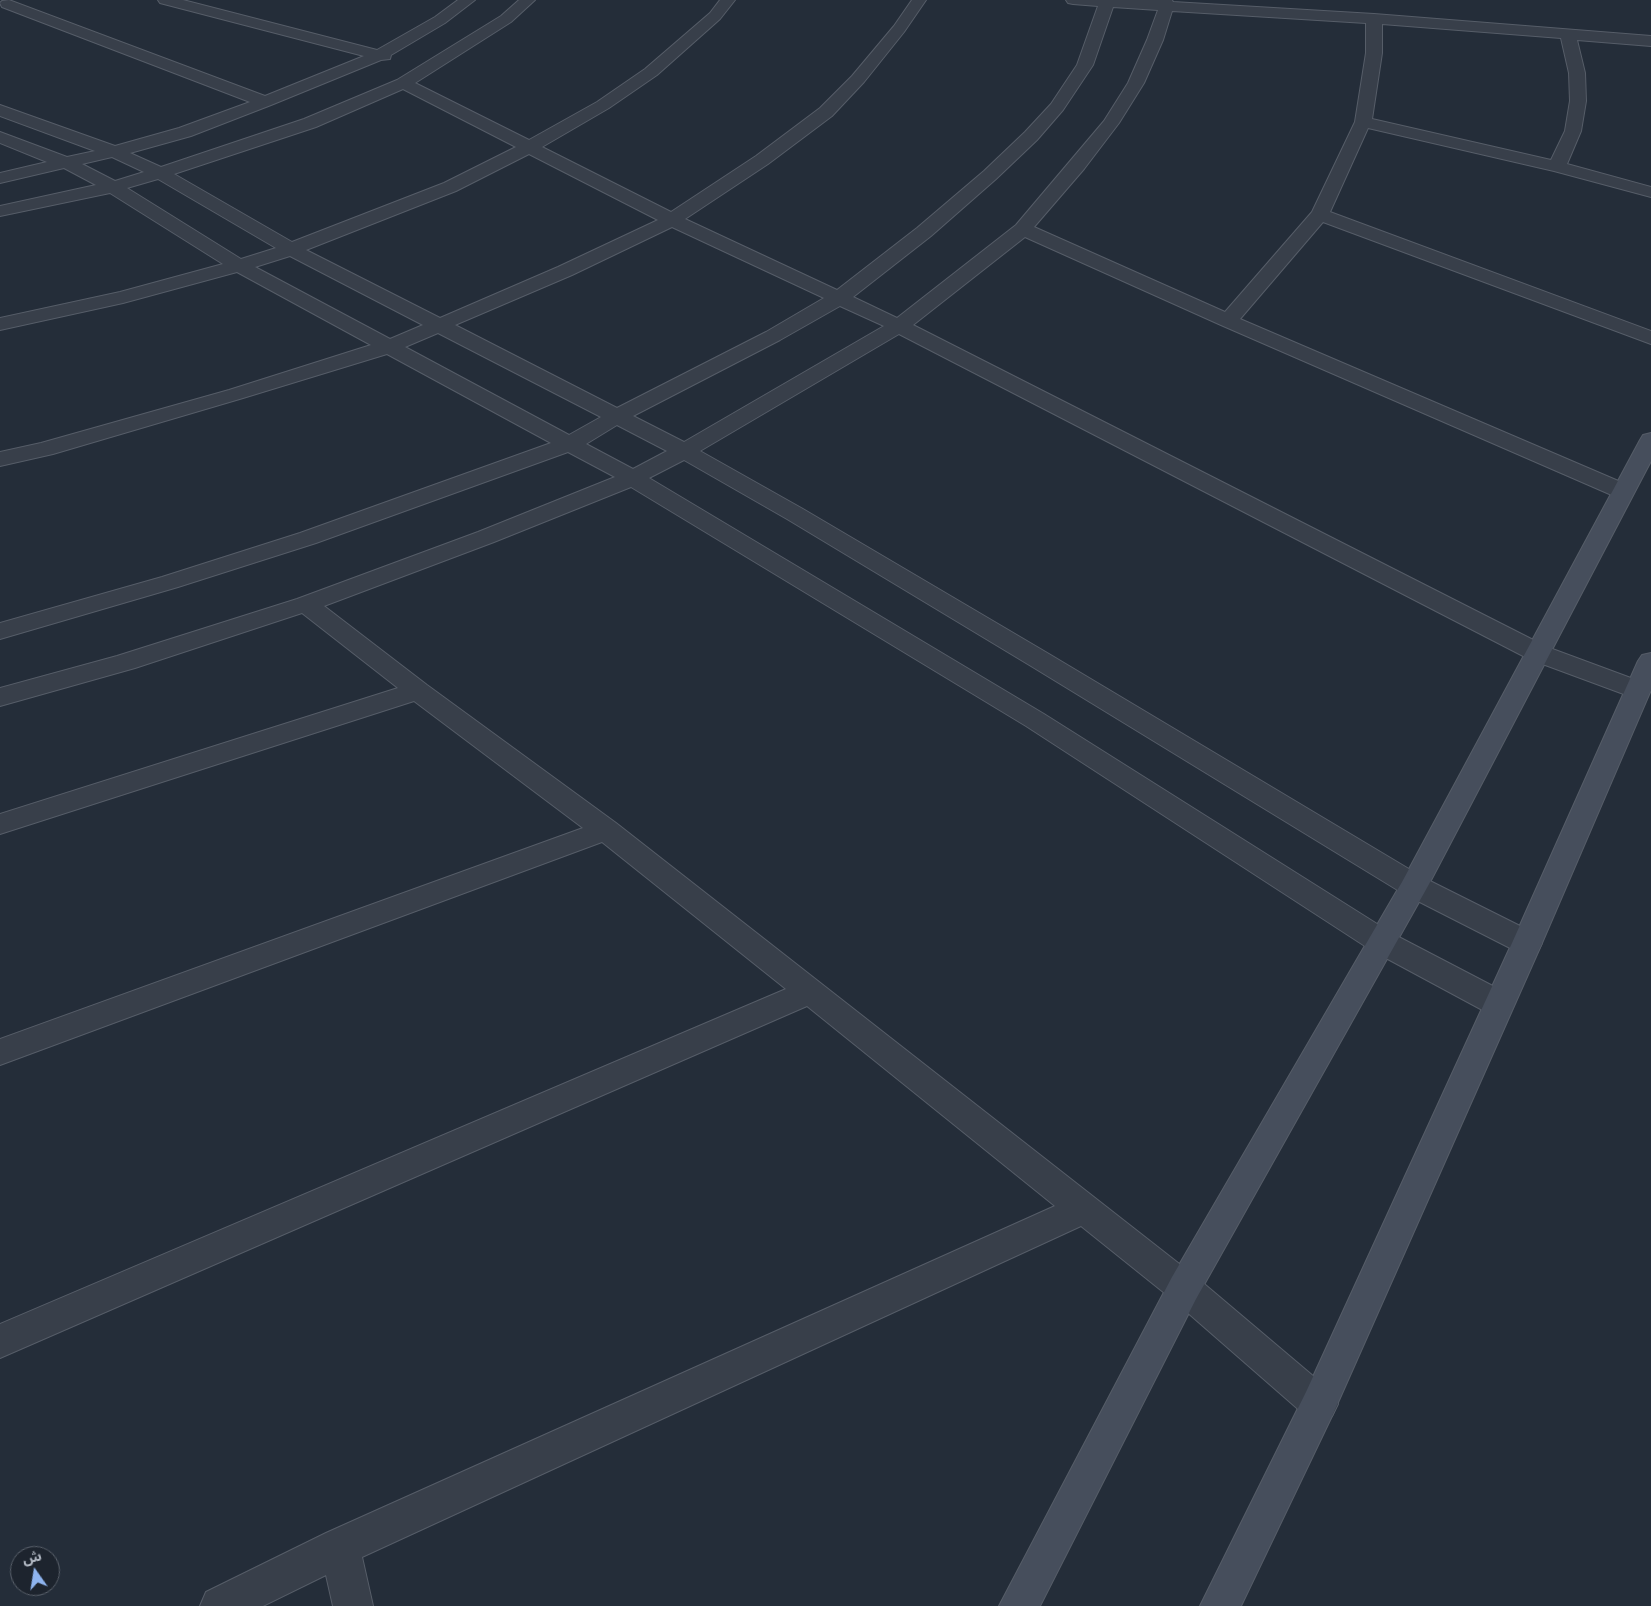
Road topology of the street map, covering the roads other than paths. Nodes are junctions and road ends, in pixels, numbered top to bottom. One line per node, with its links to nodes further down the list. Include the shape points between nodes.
1 (165, 0): 13 (street)
2 (468, 0): 13 (street)
3 (528, 0): 14 (street, via 506,19)
4 (728, 0): 20 (street, via 715,16 651,72 602,106)
5 (919, 0): 30 (street, via 858,79 826,112 762,160)
6 (1073, 0): 7 (street)
7 (1108, 1): 9 (street); 34 (street, via 1085,65 1057,107 1031,136 924,232)
8 (10, 3): 16 (street)
9 (1165, 3): 10 (street); 31 (street, via 1155,40 1136,83 1111,123)
10 (1374, 19): 11 (street); 18 (street, via 1374,53)
11 (1568, 34): 12 (street); 23 (street, via 1577,73 1578,101 1573,130)
12 (1651, 41)
13 (378, 55): 14 (street); 16 (street)
14 (428, 68): 15 (street)
15 (403, 83): 20 (street); 24 (street, via 310,123)
16 (265, 102): 21 (street, via 184,132)
17 (0, 110): 21 (street)
18 (1362, 122): 23 (street); 29 (street)
19 (0, 137): 22 (street)
20 (530, 147): 30 (street); 32 (street, via 450,187)
21 (115, 152): 22 (street); 24 (street)
22 (69, 164): 25 (street); 26 (street)
23 (1557, 167): 27 (street)
24 (160, 173): 26 (street); 32 (street)
25 (0, 178)
26 (113, 187): 28 (street); 33 (street)
27 (1651, 192)
28 (0, 211)
29 (1320, 214): 35 (street); 39 (street)
30 (672, 220): 34 (street); 37 (street, via 565,271)
31 (1023, 229): 35 (street); 38 (street)
32 (291, 249): 33 (street); 37 (street)
33 (239, 266): 36 (street, via 123,297); 40 (street)
34 (838, 298): 38 (street); 41 (street, via 773,336)
35 (1228, 321): 47 (street)
36 (0, 324)
37 (438, 324): 40 (street); 41 (street)
38 (899, 326): 44 (street); 50 (street)
39 (1651, 338)
40 (390, 346): 43 (street); 45 (street, via 236,394)
41 (616, 417): 43 (street); 44 (street)
42 (1651, 440): 47 (street)
43 (571, 443): 46 (street); 49 (street, via 308,538)
44 (684, 451): 46 (street); 57 (street, via 998,634)
45 (0, 459)
46 (633, 478): 48 (street); 58 (street, via 1035,720)
47 (1622, 491): 50 (street)
48 (306, 604): 53 (street); 54 (street, via 126,662)
49 (0, 631)
50 (1538, 653): 52 (street); 57 (street)
51 (1651, 661): 52 (street)
52 (1638, 690): 59 (street)
53 (418, 691): 55 (street); 56 (street)
54 (0, 697)
55 (0, 824)
56 (606, 830): 60 (street); 62 (street)
57 (1414, 886): 58 (street); 59 (street)
58 (1382, 942): 61 (street); 64 (street)
59 (1527, 943): 61 (street)
60 (810, 992): 63 (street); 65 (street)
61 (1498, 1004): 66 (street)
62 (0, 1052)
63 (1083, 1209): 64 (street); 67 (street)
64 (1184, 1288): 66 (street); 70 (street)
65 (0, 1341)
66 (1319, 1404): 71 (street)
67 (340, 1547): 68 (street); 69 (street)
68 (220, 1606)
69 (353, 1606)
70 (1019, 1606)
71 (1220, 1606)

